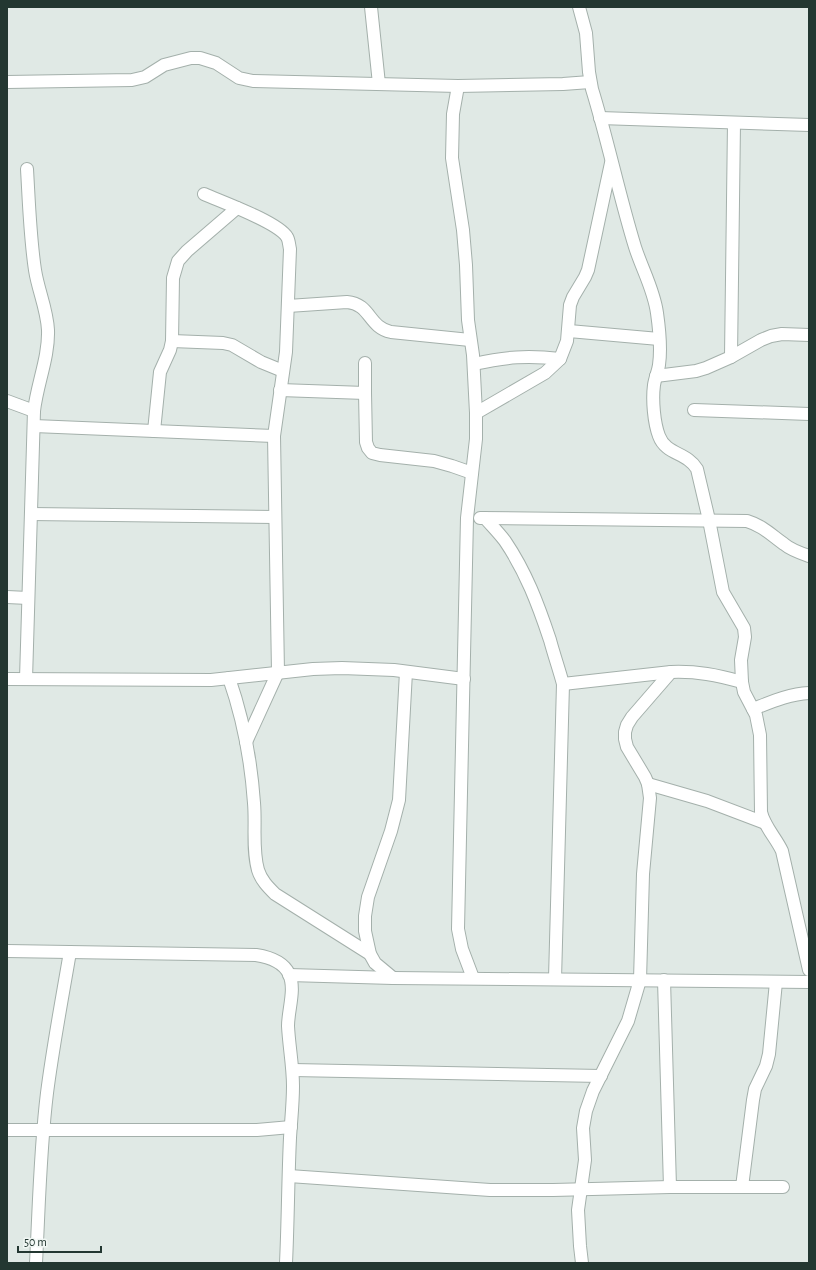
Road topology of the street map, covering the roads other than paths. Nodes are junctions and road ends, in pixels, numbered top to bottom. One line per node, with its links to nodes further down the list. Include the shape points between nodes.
1 (370, 7): 5 (street)
2 (579, 7): 4 (street, via 586,33)
3 (7, 82): 5 (street, via 132,80 145,77 164,65 200,58 216,63 242,80)
4 (590, 82): 6 (street); 7 (street)
5 (379, 84): 6 (street)
6 (458, 86): 18 (street, via 453,114 452,158 463,230)
7 (600, 118): 8 (street); 10 (street)
8 (734, 123): 9 (street); 20 (street)
9 (809, 125)
10 (612, 161): 15 (street, via 586,277 570,305); 17 (street, via 635,248 656,304)
11 (27, 169): 30 (street, via 32,248 48,330)
12 (204, 194): 13 (street)
13 (237, 208): 14 (street, via 269,222 287,237 290,249); 19 (street, via 178,261 174,278)
14 (288, 306): 18 (street, via 354,303 366,311 383,330); 24 (street)
15 (568, 331): 17 (street); 21 (street)
16 (809, 335): 20 (street, via 771,336)
17 (659, 339): 25 (street, via 660,360)
18 (470, 340): 23 (street)
19 (172, 341): 24 (street, via 232,345); 34 (street, via 160,372)
20 (731, 357): 25 (street, via 696,371)
21 (560, 359): 23 (street, via 517,357); 31 (street, via 545,373)
22 (365, 363): 27 (street)
23 (474, 364): 31 (street)
24 (283, 371): 26 (street)
25 (656, 376): 41 (street, via 654,406 659,438 672,451 694,463)
26 (280, 390): 27 (street); 35 (street)
27 (364, 393): 36 (street, via 366,442 372,453 434,461)
28 (7, 401): 30 (street)
29 (694, 410): 32 (street)
30 (34, 411): 33 (street)
31 (476, 413): 36 (street)
32 (809, 414)
33 (34, 426): 34 (street); 37 (street)
34 (154, 431): 35 (street)
35 (274, 436): 38 (street)
36 (472, 474): 39 (street)
37 (31, 514): 38 (street); 44 (street)
38 (276, 517): 45 (street)
39 (468, 518): 40 (street); 51 (street)
40 (485, 518): 41 (street); 53 (street, via 504,540 522,568 544,620)
41 (709, 520): 42 (street, via 747,521 757,524 792,550); 52 (street, via 723,592 744,628)
42 (809, 556)
43 (7, 597): 44 (street)
44 (28, 598): 50 (street)
45 (278, 672): 46 (street, via 342,668); 48 (street); 56 (street)
46 (406, 672): 51 (street); 61 (street, via 398,800 391,831 368,897 365,916)
47 (671, 672): 52 (street, via 715,674); 53 (street); 57 (street, via 632,717 625,732 627,747)
48 (229, 678): 50 (street); 56 (street)
49 (7, 679): 50 (street)
50 (26, 679)
51 (464, 679): 65 (street, via 458,929 462,949)
52 (742, 682): 55 (street)
53 (563, 684): 66 (street)
54 (809, 693): 55 (street, via 786,696)
55 (753, 709): 58 (street, via 760,736 760,807)
56 (246, 742): 61 (street, via 254,804 256,858 258,872 266,886 288,903)
57 (648, 784): 58 (street, via 707,801); 67 (street, via 650,798 643,874)
58 (765, 823): 62 (street, via 782,851)
59 (7, 951): 60 (street)
60 (70, 952): 63 (street, via 256,955 277,961); 75 (street, via 52,1056)
61 (370, 954): 64 (street, via 375,963)
62 (809, 970)
63 (289, 975): 64 (street); 71 (street, via 292,984 288,1028)
64 (393, 978): 65 (street)
65 (473, 978): 66 (street)
66 (555, 979): 67 (street)
67 (640, 980): 68 (street); 72 (street, via 628,1021)
68 (664, 980): 69 (street); 77 (street)
69 (776, 982): 70 (street); 78 (street, via 769,1054 755,1090)
70 (809, 982)
71 (293, 1070): 72 (street); 73 (street)
72 (600, 1076): 80 (street, via 586,1110 583,1128 585,1160)
73 (291, 1127): 75 (street, via 263,1130); 76 (street)
74 (7, 1130): 75 (street)
75 (43, 1131): 81 (street)
76 (289, 1176): 80 (street, via 490,1190); 82 (street)
77 (670, 1187): 78 (street); 80 (street)
78 (742, 1187): 79 (street)
79 (783, 1187)
80 (580, 1189): 83 (street, via 578,1210)
81 (36, 1263)
82 (286, 1263)
83 (582, 1263)

